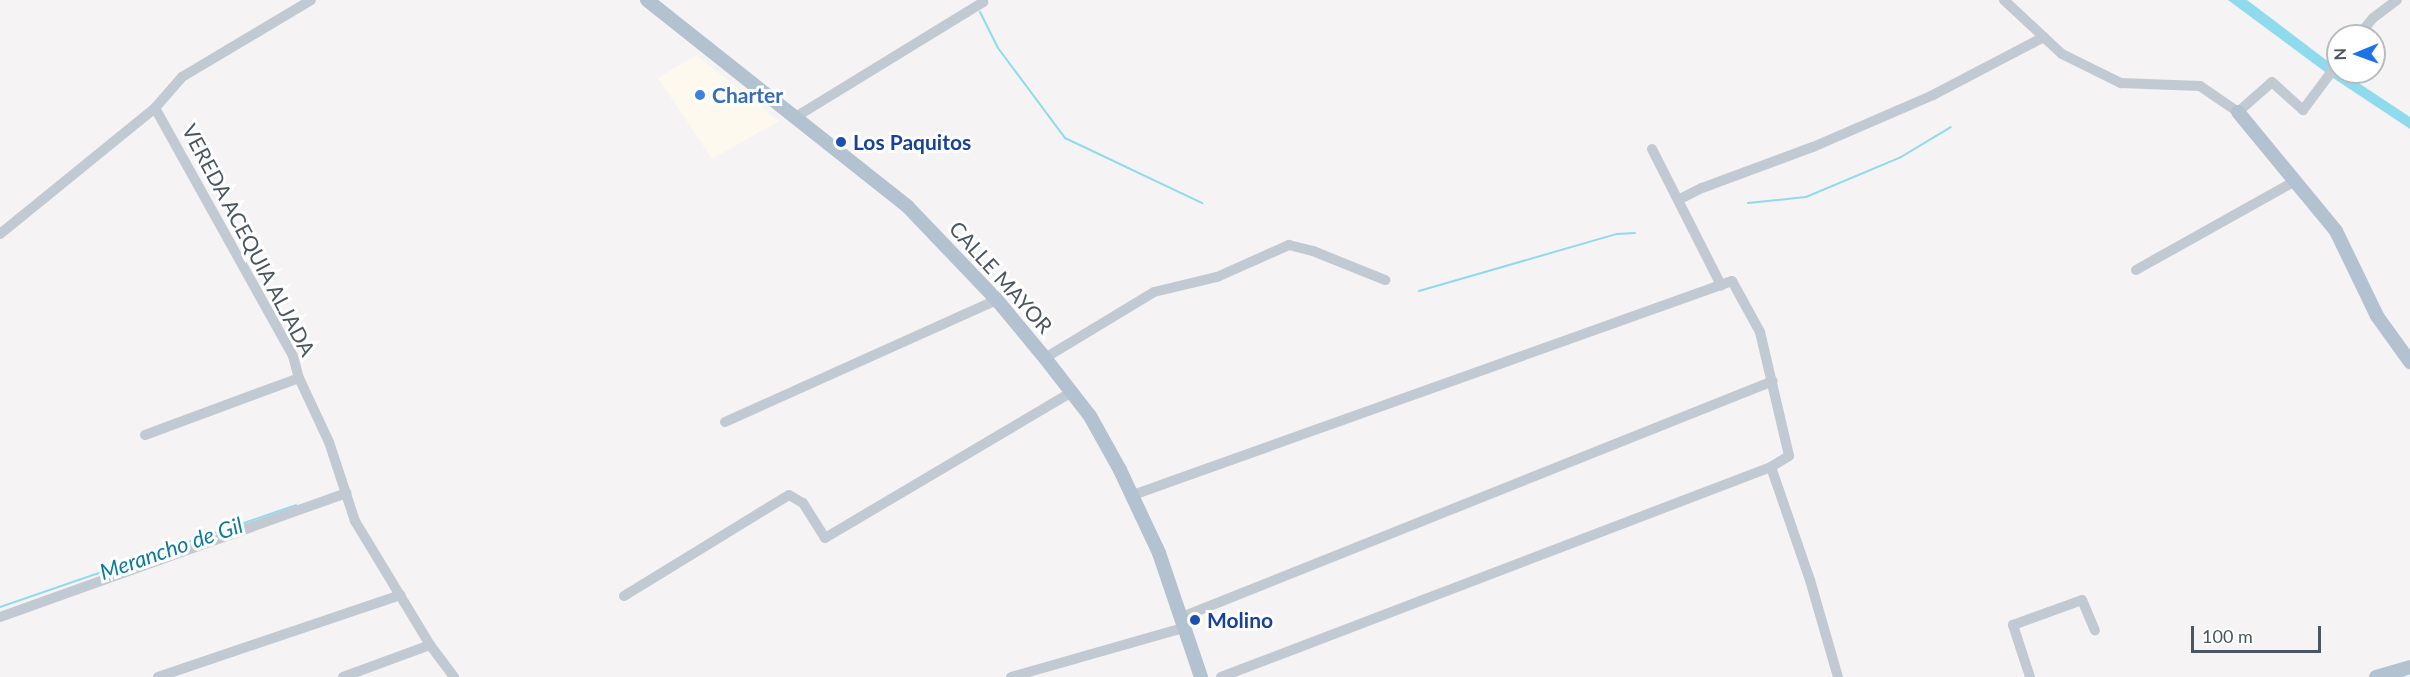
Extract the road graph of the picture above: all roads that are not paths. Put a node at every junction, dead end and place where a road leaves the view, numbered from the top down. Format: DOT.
graph roads {
  1 [pos="311,0"];
  2 [pos="646,0"];
  3 [pos="982,0"];
  4 [pos="2004,0"];
  5 [pos="2397,0"];
  6 [pos="2368,24"];
  7 [pos="2043,37"];
  8 [pos="2326,79"];
  9 [pos="155,108"];
  10 [pos="2238,112"];
  11 [pos="794,118"];
  12 [pos="1652,149"];
  13 [pos="2295,181"];
  14 [pos="1678,200"];
  15 [pos="0,234"];
  16 [pos="2136,270"];
  17 [pos="1385,280"];
  18 [pos="1721,285"];
  19 [pos="997,300"];
  20 [pos="1045,358"];
  21 [pos="2410,362"];
  22 [pos="299,378"];
  23 [pos="1773,381"];
  24 [pos="1072,392"];
  25 [pos="725,423"];
  26 [pos="145,435"];
  27 [pos="1771,466"];
  28 [pos="346,493"];
  29 [pos="1133,495"];
  30 [pos="400,595"];
  31 [pos="624,596"];
  32 [pos="0,617"];
  33 [pos="1184,622"];
  34 [pos="2095,630"];
  35 [pos="430,645"];
  36 [pos="2410,667"];
  37 [pos="158,677"];
  38 [pos="343,677"];
  39 [pos="454,677"];
  40 [pos="1011,677"];
  41 [pos="1201,677"];
  42 [pos="1221,677"];
  43 [pos="1838,677"];
  44 [pos="2030,677"];
  45 [pos="2376,677"];
  1 -- 9 [label="street"];
  2 -- 11 [label="main road, CALLE MAYOR"];
  3 -- 11 [label="street"];
  4 -- 7 [label="street"];
  5 -- 6 [label="street"];
  7 -- 10 [label="street"];
  7 -- 14 [label="street"];
  8 -- 10 [label="street"];
  9 -- 15 [label="street"];
  9 -- 22 [label="street, VEREDA ACEQUIA ALJADA"];
  10 -- 13 [label="main road"];
  11 -- 19 [label="main road, CALLE MAYOR"];
  12 -- 14 [label="street"];
  13 -- 16 [label="street"];
  13 -- 21 [label="main road"];
  14 -- 18 [label="street"];
  17 -- 20 [label="street"];
  18 -- 23 [label="street"];
  18 -- 29 [label="street"];
  19 -- 20 [label="main road, CALLE MAYOR"];
  19 -- 25 [label="street"];
  20 -- 24 [label="main road, CALLE MAYOR"];
  22 -- 26 [label="street"];
  22 -- 28 [label="street, VEREDA ACEQUIA ALJADA"];
  23 -- 27 [label="street"];
  23 -- 33 [label="street"];
  24 -- 29 [label="main road, CALLE MAYOR"];
  24 -- 31 [label="street"];
  27 -- 42 [label="street"];
  27 -- 43 [label="street"];
  28 -- 30 [label="street, VEREDA ACEQUIA ALJADA"];
  28 -- 32 [label="street"];
  29 -- 33 [label="main road, CALLE MAYOR"];
  30 -- 35 [label="street, VEREDA ACEQUIA ALJADA"];
  30 -- 37 [label="street"];
  33 -- 40 [label="street"];
  33 -- 41 [label="main road, CALLE MAYOR"];
  34 -- 44 [label="street"];
  35 -- 38 [label="street"];
  35 -- 39 [label="street, VEREDA ACEQUIA ALJADA"];
  36 -- 45 [label="main road"];
}
